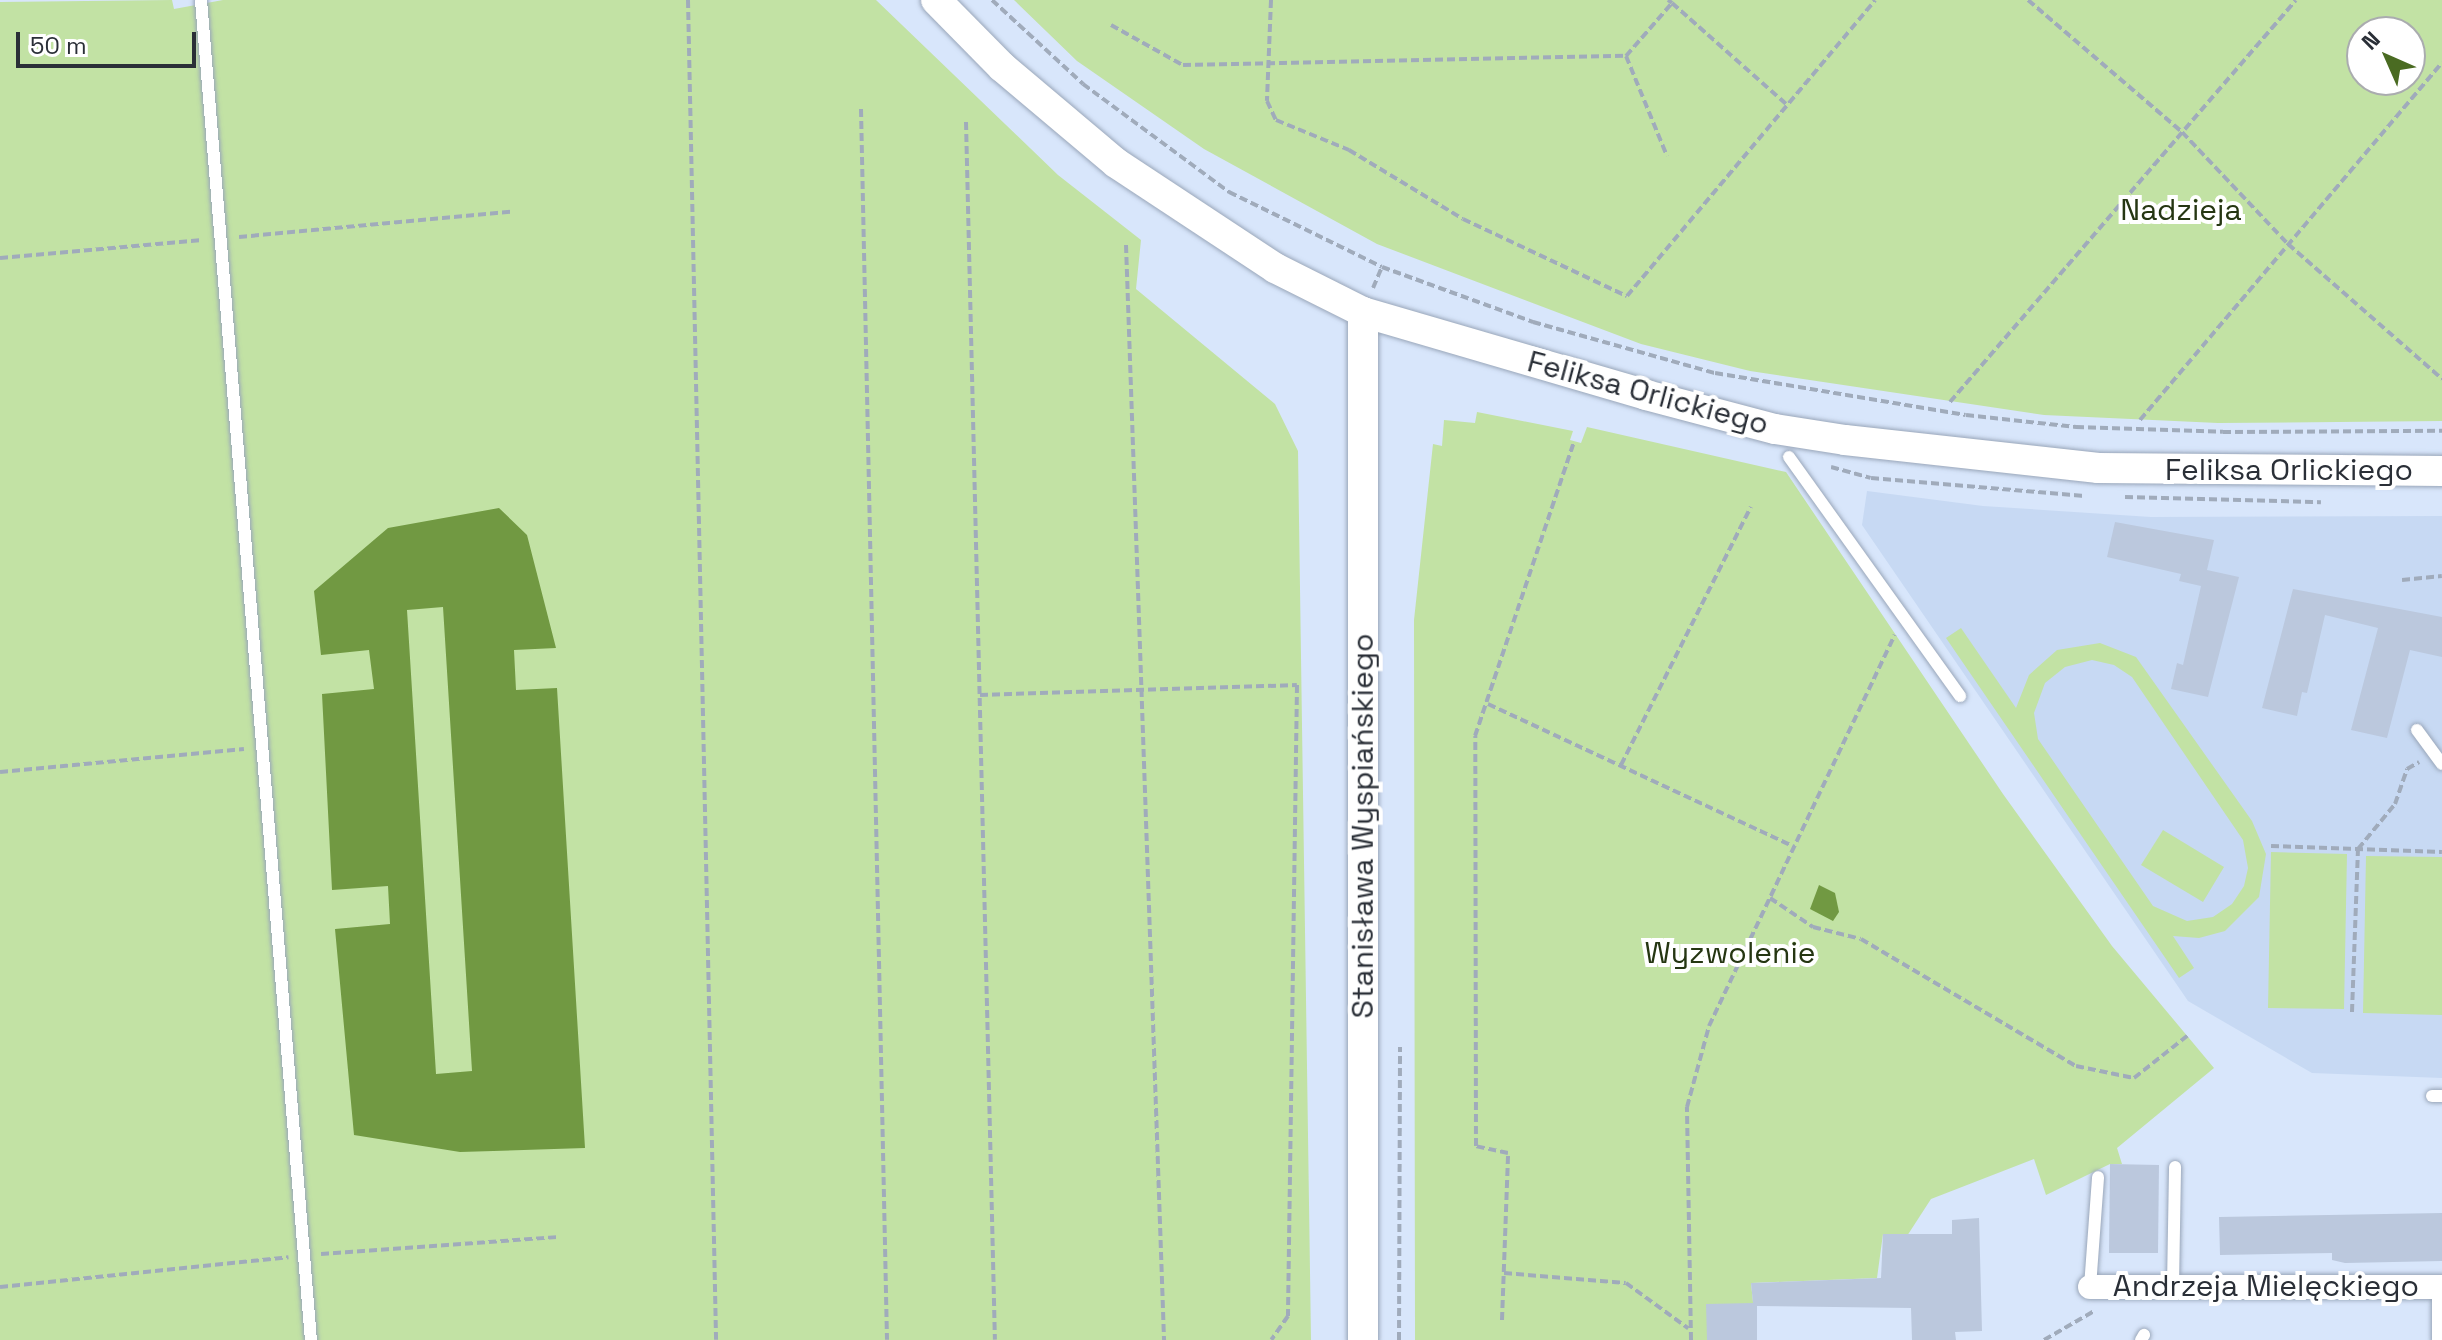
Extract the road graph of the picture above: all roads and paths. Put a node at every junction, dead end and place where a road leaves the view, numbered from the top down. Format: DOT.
graph roads {
  1 [pos="201,0"];
  2 [pos="688,0"];
  3 [pos="992,0"];
  4 [pos="1271,0"];
  5 [pos="1875,0"];
  6 [pos="2028,0"];
  7 [pos="2296,0"];
  8 [pos="1670,2"];
  9 [pos="947,6"];
  10 [pos="1111,25"];
  11 [pos="1626,56"];
  12 [pos="1269,62"];
  13 [pos="2442,63"];
  14 [pos="1786,104"];
  15 [pos="861,109"];
  16 [pos="966,122"];
  17 [pos="2182,132"];
  18 [pos="1667,156"];
  19 [pos="511,212"];
  20 [pos="219,238"];
  21 [pos="2288,244"];
  22 [pos="1126,245"];
  23 [pos="0,258"];
  24 [pos="1363,312"];
  25 [pos="2442,379"];
  26 [pos="1950,402"];
  27 [pos="2140,420"];
  28 [pos="2442,431"];
  29 [pos="1574,441"];
  30 [pos="1789,457"];
  31 [pos="2442,471"];
  32 [pos="2235,498"];
  33 [pos="2321,502"];
  34 [pos="1751,507"];
  35 [pos="2442,576"];
  36 [pos="2402,580"];
  37 [pos="1895,635"];
  38 [pos="1142,692"];
  39 [pos="980,695"];
  40 [pos="1960,696"];
  41 [pos="1488,703"];
  42 [pos="2417,730"];
  43 [pos="262,747"];
  44 [pos="2434,752"];
  45 [pos="2442,764"];
  46 [pos="1621,765"];
  47 [pos="0,772"];
  48 [pos="2271,846"];
  49 [pos="1794,847"];
  50 [pos="2358,849"];
  51 [pos="2442,852"];
  52 [pos="1770,898"];
  53 [pos="2352,1012"];
  54 [pos="2187,1036"];
  55 [pos="1400,1047"];
  56 [pos="2175,1167"];
  57 [pos="2098,1177"];
  58 [pos="556,1237"];
  59 [pos="304,1255"];
  60 [pos="1504,1273"];
  61 [pos="2173,1285"];
  62 [pos="2440,1286"];
  63 [pos="0,1287"];
  64 [pos="2090,1287"];
  65 [pos="1502,1320"];
  66 [pos="311,1340"];
  67 [pos="716,1340"];
  68 [pos="887,1340"];
  69 [pos="995,1340"];
  70 [pos="1164,1340"];
  71 [pos="1271,1340"];
  72 [pos="1363,1340"];
  73 [pos="1399,1340"];
  74 [pos="1690,1340"];
  75 [pos="2438,1340"];
  1 -- 20 [label="lane"];
  2 -- 67 [label="path"];
  3 -- 28 [label="path"];
  4 -- 12 [label="path"];
  5 -- 14 [label="path"];
  6 -- 17 [label="path"];
  7 -- 17 [label="path"];
  8 -- 11 [label="path"];
  8 -- 14 [label="path"];
  9 -- 24 [label="street, Feliksa Orlickiego"];
  10 -- 12 [label="path"];
  11 -- 12 [label="path"];
  11 -- 18 [label="path"];
  12 -- 14 [label="path"];
  13 -- 21 [label="path"];
  15 -- 68 [label="path"];
  16 -- 39 [label="path"];
  17 -- 21 [label="path"];
  17 -- 26 [label="path"];
  19 -- 20 [label="path"];
  20 -- 23 [label="path"];
  20 -- 43 [label="lane"];
  21 -- 25 [label="path"];
  21 -- 27 [label="path"];
  22 -- 38 [label="path"];
  24 -- 31 [label="street, Feliksa Orlickiego"];
  24 -- 72 [label="street, Stanisława Wyspiańskiego"];
  29 -- 41 [label="path"];
  30 -- 40 [label="lane"];
  32 -- 33 [label="path"];
  34 -- 46 [label="path"];
  35 -- 36 [label="path"];
  37 -- 49 [label="path"];
  38 -- 39 [label="path"];
  38 -- 70 [label="path"];
  38 -- 71 [label="path"];
  39 -- 69 [label="path"];
  41 -- 46 [label="path"];
  41 -- 60 [label="path"];
  42 -- 44 [label="lane"];
  43 -- 47 [label="path"];
  43 -- 59 [label="lane"];
  44 -- 45 [label="lane"];
  44 -- 50 [label="path"];
  46 -- 49 [label="path"];
  48 -- 50 [label="path"];
  49 -- 52 [label="path"];
  50 -- 51 [label="path"];
  50 -- 53 [label="path"];
  52 -- 54 [label="path"];
  52 -- 74 [label="path"];
  55 -- 73 [label="path"];
  56 -- 61 [label="lane"];
  57 -- 64 [label="lane"];
  58 -- 59 [label="path"];
  59 -- 63 [label="path"];
  59 -- 66 [label="lane"];
  60 -- 65 [label="path"];
  60 -- 74 [label="path"];
  61 -- 62 [label="street, Andrzeja Mielęckiego"];
  61 -- 64 [label="street, Andrzeja Mielęckiego"];
  62 -- 75 [label="lane"];
}
